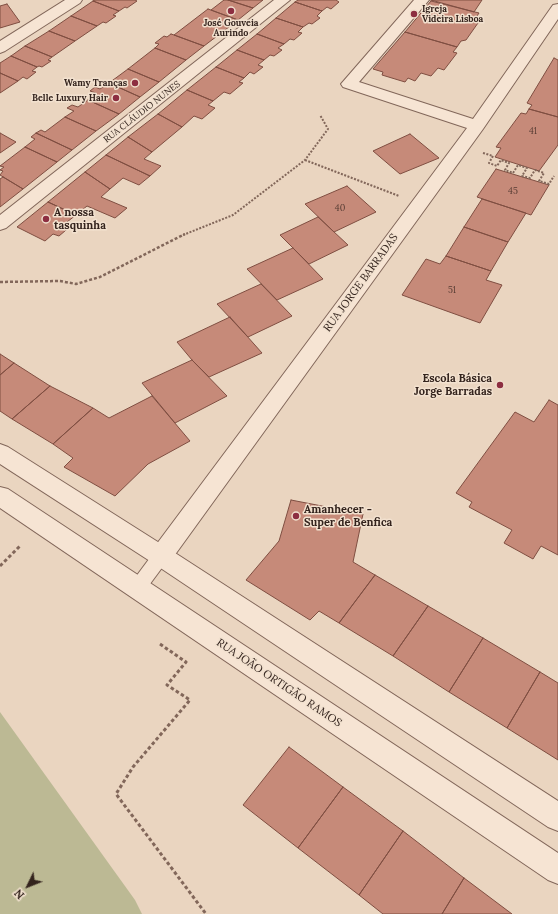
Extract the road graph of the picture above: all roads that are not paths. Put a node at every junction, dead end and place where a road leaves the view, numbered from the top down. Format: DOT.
graph roads {
  1 [pos="75,0"];
  2 [pos="283,0"];
  3 [pos="422,0"];
  4 [pos="558,8"];
  5 [pos="0,48"];
  6 [pos="477,126"];
  7 [pos="0,224"];
  8 [pos="0,453"];
  9 [pos="0,496"];
  10 [pos="161,556"];
  11 [pos="138,587"];
  12 [pos="558,817"];
  13 [pos="558,870"];
  1 -- 5 [label="street"];
  2 -- 7 [label="street, RUA CLÁUDIO NUNES"];
  3 -- 6 [label="street"];
  4 -- 6 [label="street, RUA JORGE BARRADAS"];
  6 -- 10 [label="street, RUA JORGE BARRADAS"];
  8 -- 10 [label="street"];
  9 -- 11 [label="street, RUA JOÃO ORTIGÃO RAMOS"];
  10 -- 11 [label="lane"];
  10 -- 12 [label="street"];
  11 -- 13 [label="street, RUA JOÃO ORTIGÃO RAMOS"];
}
